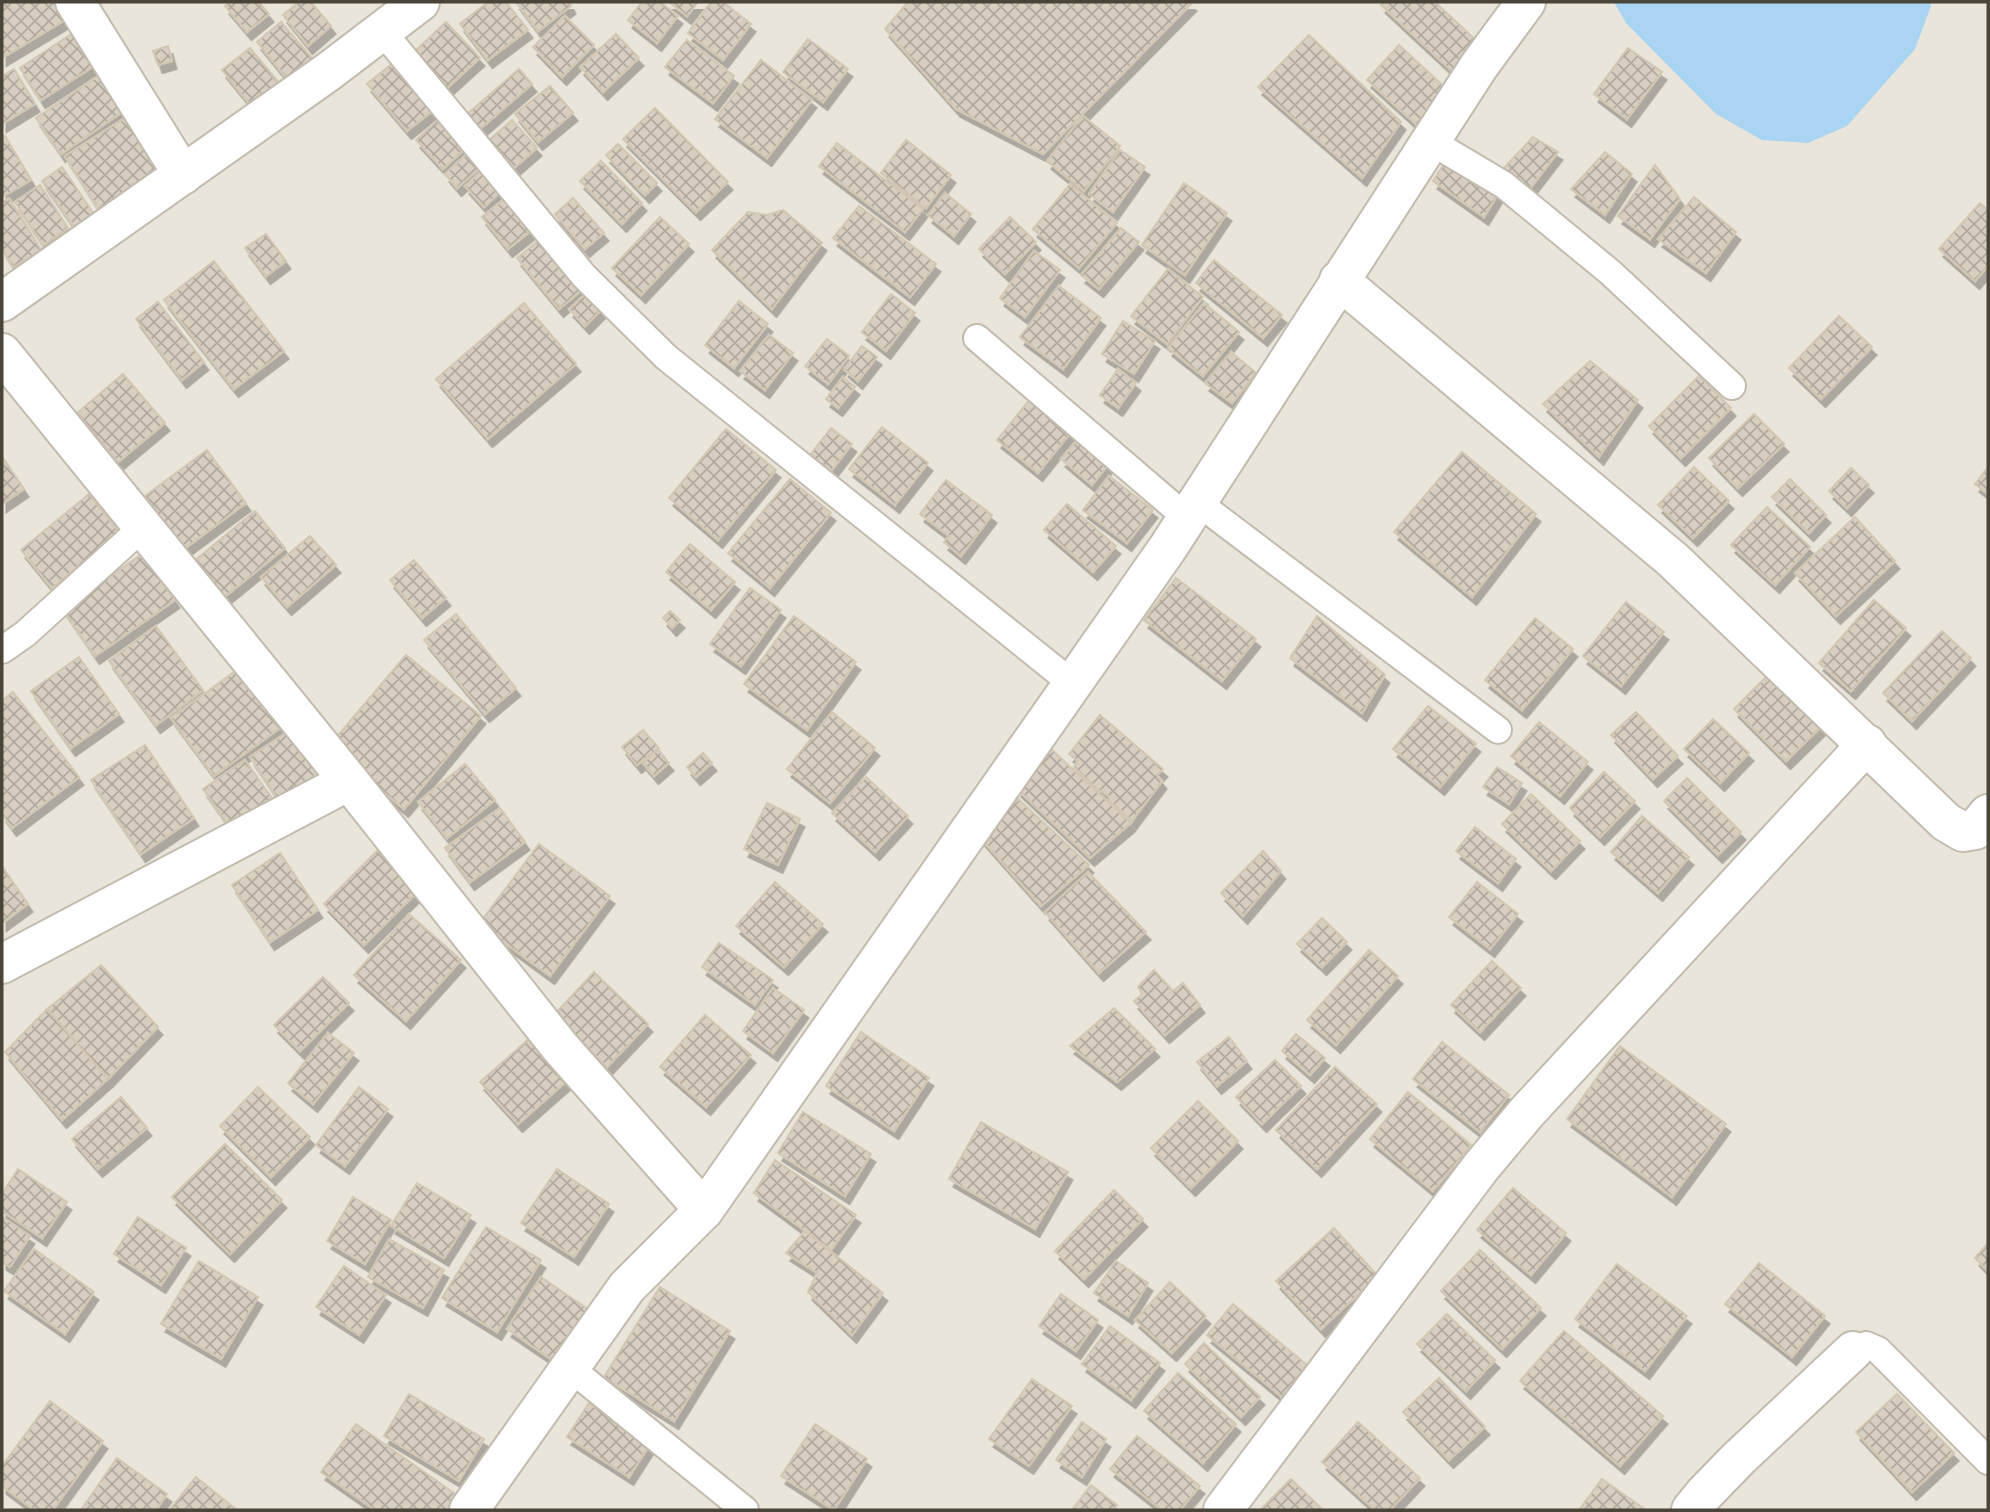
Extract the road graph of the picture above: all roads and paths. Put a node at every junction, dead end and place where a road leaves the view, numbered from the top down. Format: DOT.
graph roads {
  1 [pos="75,2"];
  2 [pos="421,2"];
  3 [pos="1526,2"];
  4 [pos="382,31"];
  5 [pos="1430,141"];
  6 [pos="183,175"];
  7 [pos="1339,280"];
  8 [pos="2,302"];
  9 [pos="977,338"];
  10 [pos="2,353"];
  11 [pos="1732,386"];
  12 [pos="1192,510"];
  13 [pos="143,527"];
  14 [pos="2,650"];
  15 [pos="1073,684"];
  16 [pos="1498,730"];
  17 [pos="1867,744"];
  18 [pos="349,781"];
  19 [pos="1988,814"];
  20 [pos="2,964"];
  21 [pos="704,1210"];
  22 [pos="1853,1351"];
  23 [pos="570,1368"];
  24 [pos="1988,1461"];
  25 [pos="469,1510"];
  26 [pos="745,1510"];
  27 [pos="1223,1510"];
  28 [pos="1691,1510"];
  1 -- 6 [label="street"];
  2 -- 4 [label="street"];
  3 -- 5 [label="street"];
  4 -- 6 [label="street"];
  4 -- 15 [label="lane"];
  5 -- 7 [label="street"];
  5 -- 11 [label="lane"];
  6 -- 8 [label="street"];
  7 -- 12 [label="street"];
  7 -- 17 [label="street"];
  9 -- 12 [label="lane"];
  10 -- 13 [label="street"];
  12 -- 15 [label="street"];
  12 -- 16 [label="lane"];
  13 -- 14 [label="lane"];
  13 -- 18 [label="street"];
  15 -- 21 [label="street"];
  17 -- 19 [label="street"];
  17 -- 27 [label="street"];
  18 -- 20 [label="street"];
  18 -- 21 [label="street"];
  21 -- 23 [label="street"];
  22 -- 24 [label="lane"];
  22 -- 28 [label="street"];
  23 -- 25 [label="street"];
  23 -- 26 [label="lane"];
}
